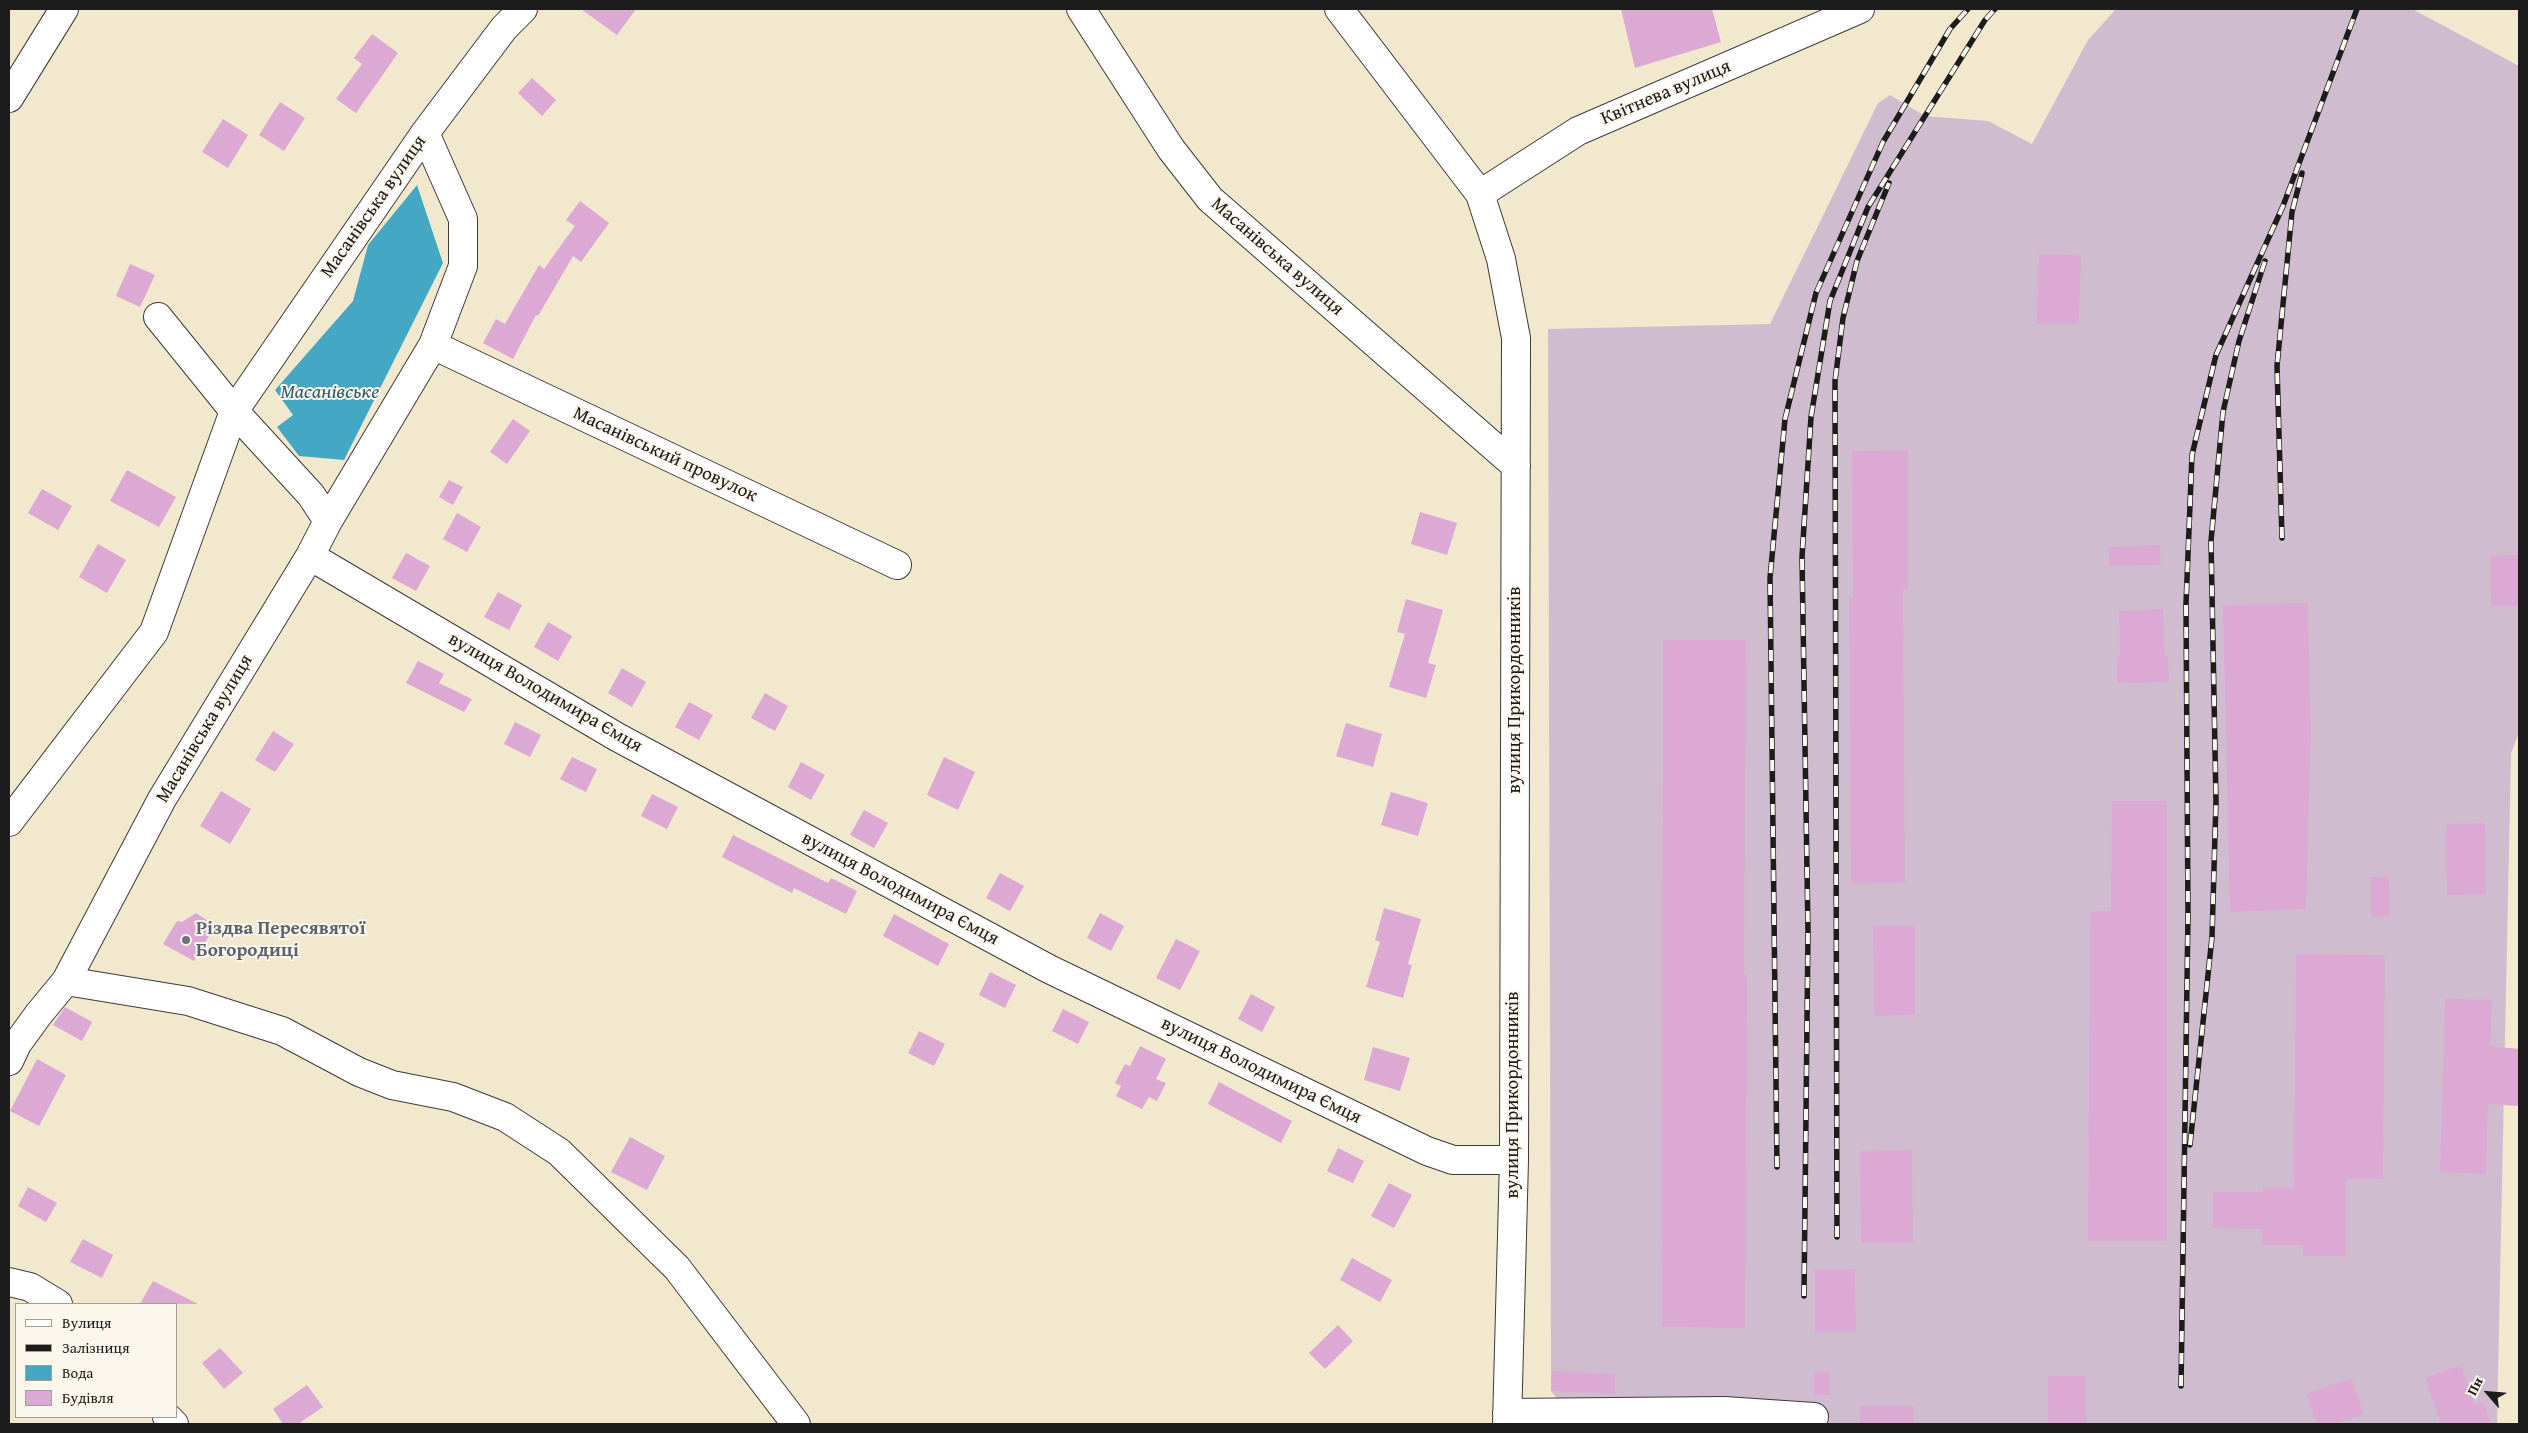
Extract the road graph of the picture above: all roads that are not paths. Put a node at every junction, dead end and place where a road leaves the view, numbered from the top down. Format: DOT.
graph roads {
  1 [pos="64,9"];
  2 [pos="523,9"];
  3 [pos="1081,9"];
  4 [pos="1338,9"];
  5 [pos="1843,12"];
  6 [pos="9,98"];
  7 [pos="425,133"];
  8 [pos="1480,194"];
  9 [pos="158,318"];
  10 [pos="433,345"];
  11 [pos="234,411"];
  12 [pos="1516,466"];
  13 [pos="328,521"];
  14 [pos="310,556"];
  15 [pos="897,565"];
  16 [pos="9,822"];
  17 [pos="66,981"];
  18 [pos="9,1061"];
  19 [pos="1514,1160"];
  20 [pos="9,1282"];
  21 [pos="56,1303"];
  22 [pos="1814,1418"];
  23 [pos="1507,1419"];
  24 [pos="796,1424"];
  1 -- 6 [label="street"];
  2 -- 7 [label="street, Масанівська вулиця"];
  3 -- 12 [label="street, Масанівська вулиця"];
  4 -- 8 [label="street, вулиця Прикордонників"];
  5 -- 8 [label="street, Квітнева вулиця"];
  7 -- 10 [label="street, Масанівська вулиця"];
  7 -- 11 [label="street, Масанівська вулиця"];
  8 -- 12 [label="street, вулиця Прикордонників"];
  9 -- 11 [label="street"];
  10 -- 13 [label="street, Масанівська вулиця"];
  10 -- 15 [label="street, Масанівський провулок"];
  11 -- 13 [label="street"];
  11 -- 16 [label="street, Масанівська вулиця"];
  12 -- 19 [label="street, вулиця Прикордонників"];
  13 -- 14 [label="street, Масанівська вулиця"];
  14 -- 17 [label="street, Масанівська вулиця"];
  14 -- 19 [label="street, вулиця Володимира Ємця"];
  17 -- 18 [label="street, Масанівська вулиця"];
  17 -- 24 [label="street"];
  19 -- 23 [label="street, вулиця Прикордонників"];
  20 -- 21 [label="street"];
  22 -- 23 [label="street"];
}
